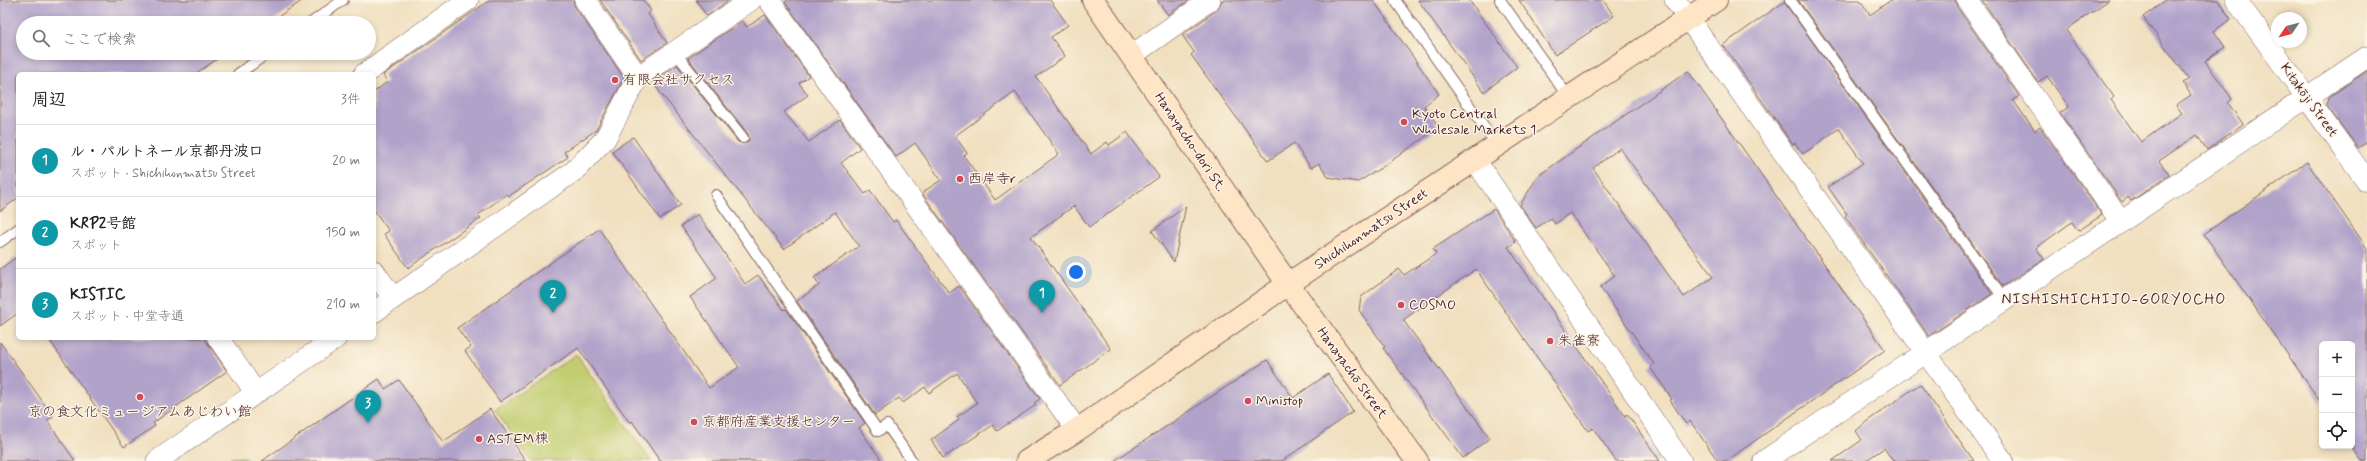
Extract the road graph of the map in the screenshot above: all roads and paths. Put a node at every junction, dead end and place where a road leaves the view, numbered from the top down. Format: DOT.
graph roads {
  1 [pos="343,0"];
  2 [pos="468,0"];
  3 [pos="585,0"];
  4 [pos="751,0"];
  5 [pos="769,0"];
  6 [pos="1093,0"];
  7 [pos="1210,0"];
  8 [pos="1395,0"];
  9 [pos="1500,0"];
  10 [pos="1675,0"];
  11 [pos="1716,0"];
  12 [pos="1790,0"];
  13 [pos="1966,0"];
  14 [pos="2236,0"];
  15 [pos="321,16"];
  16 [pos="1688,19"];
  17 [pos="675,52"];
  18 [pos="1131,56"];
  19 [pos="2367,57"];
  20 [pos="258,60"];
  21 [pos="241,72"];
  22 [pos="367,72"];
  23 [pos="638,77"];
  24 [pos="1569,98"];
  25 [pos="2307,98"];
  26 [pos="742,138"];
  27 [pos="1497,145"];
  28 [pos="1475,160"];
  29 [pos="2367,181"];
  30 [pos="716,195"];
  31 [pos="2120,222"];
  32 [pos="16,231"];
  33 [pos="0,242"];
  34 [pos="376,274"];
  35 [pos="1288,284"];
  36 [pos="393,298"];
  37 [pos="2005,300"];
  38 [pos="376,311"];
  39 [pos="219,340"];
  40 [pos="333,340"];
  41 [pos="1927,353"];
  42 [pos="256,392"];
  43 [pos="1077,430"];
  44 [pos="170,457"];
  45 [pos="912,461"];
  46 [pos="1027,461"];
  47 [pos="1417,461"];
  48 [pos="1680,461"];
  49 [pos="1764,461"];
  50 [pos="2003,461"];
  1 -- 15 [label="lane"];
  2 -- 22 [label="street"];
  3 -- 23 [label="street"];
  4 -- 17 [label="street"];
  5 -- 43 [label="street"];
  6 -- 18 [label="street, Hanayacho-dori St."];
  7 -- 18 [label="street"];
  8 -- 27 [label="lane"];
  9 -- 24 [label="lane"];
  10 -- 16 [label="street"];
  11 -- 16 [label="street, Shichihonmatsu Street"];
  12 -- 37 [label="lane"];
  13 -- 31 [label="street"];
  14 -- 25 [label="street, Kitakōji Street"];
  16 -- 24 [label="street, Shichihonmatsu Street"];
  16 -- 41 [label="street"];
  17 -- 23 [label="street"];
  17 -- 26 [label="lane"];
  18 -- 35 [label="street, Hanayacho-dori St."];
  19 -- 25 [label="street"];
  20 -- 21 [label="lane"];
  23 -- 36 [label="street"];
  24 -- 27 [label="street, Shichihonmatsu Street"];
  25 -- 29 [label="street, Kitakōji Street"];
  25 -- 31 [label="street"];
  27 -- 28 [label="street, Shichihonmatsu Street"];
  28 -- 35 [label="street, Shichihonmatsu Street"];
  28 -- 48 [label="street"];
  30 -- 45 [label="lane"];
  31 -- 37 [label="street"];
  32 -- 33 [label="lane"];
  34 -- 36 [label="street"];
  35 -- 43 [label="street, Shichihonmatsu Street"];
  35 -- 47 [label="street, Hanayachō Street"];
  36 -- 38 [label="street"];
  37 -- 41 [label="street"];
  39 -- 42 [label="street"];
  40 -- 42 [label="street"];
  41 -- 49 [label="street"];
  41 -- 50 [label="street"];
  42 -- 44 [label="street"];
  43 -- 46 [label="street, Shichihonmatsu Street"];
}
